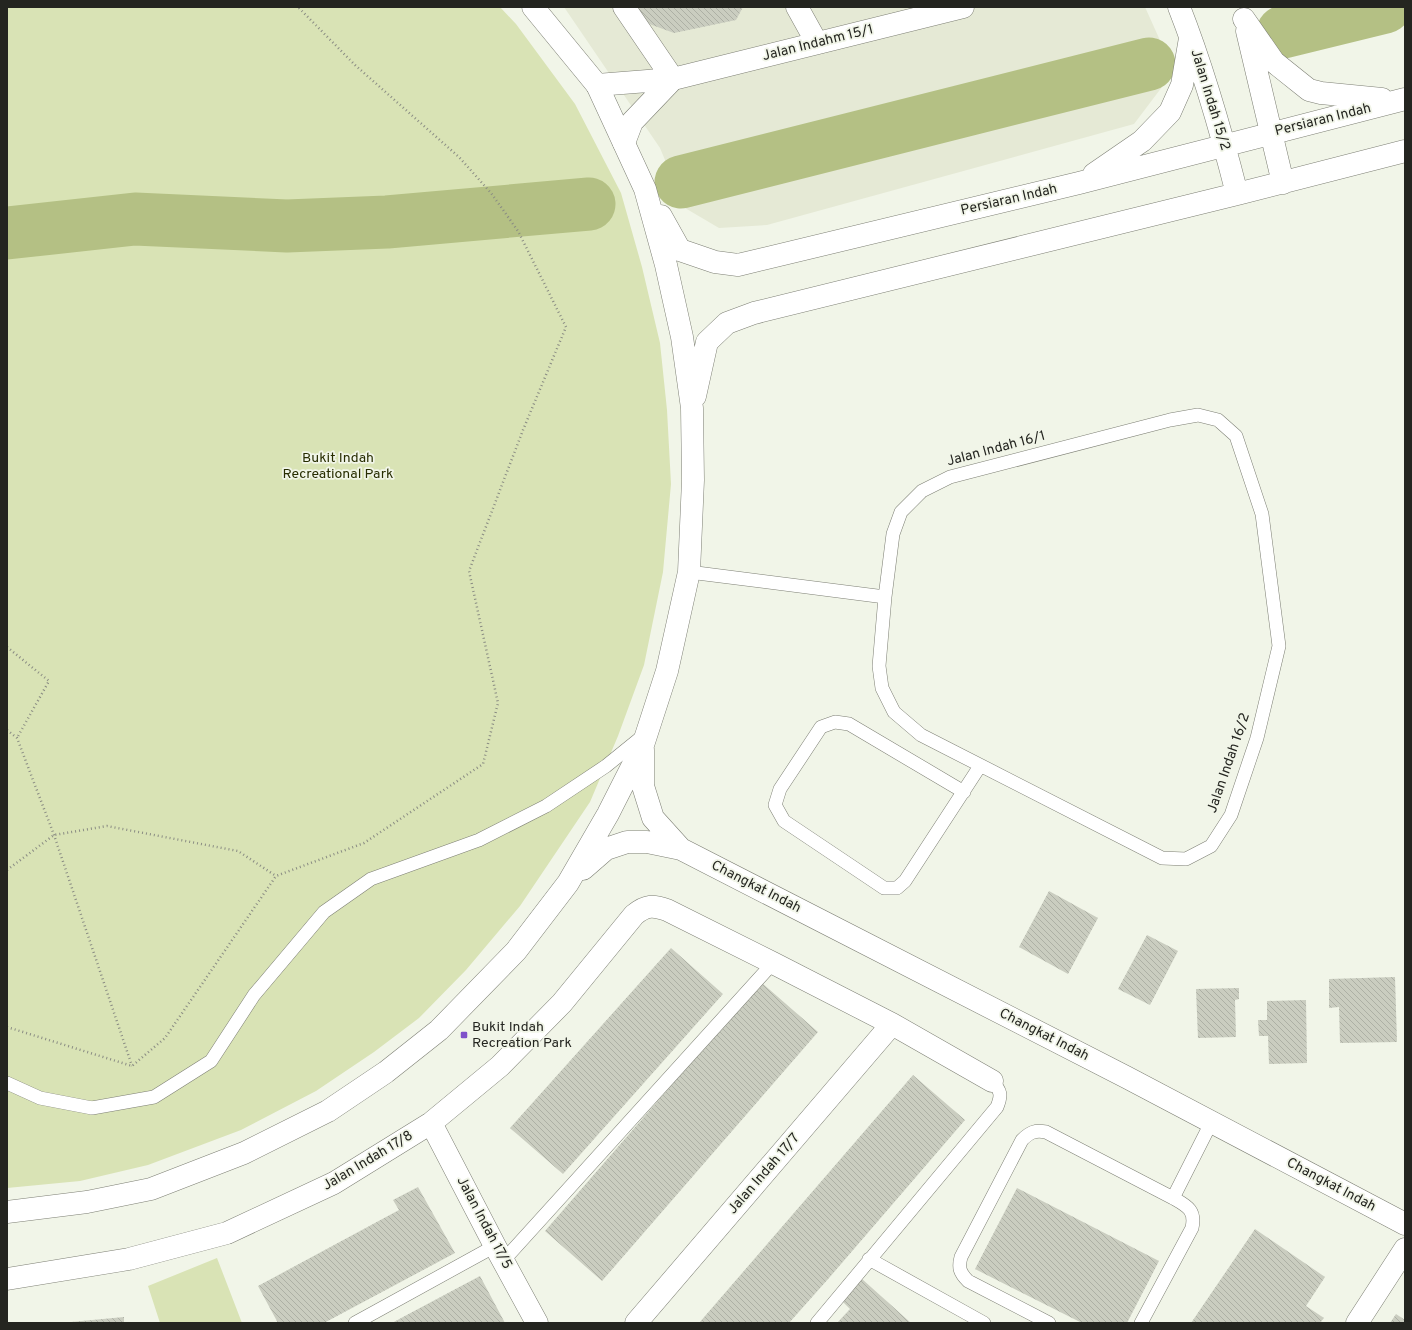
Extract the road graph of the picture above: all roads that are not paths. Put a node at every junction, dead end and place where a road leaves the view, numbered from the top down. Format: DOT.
graph roads {
  1 [pos="533,7"];
  2 [pos="624,7"];
  3 [pos="797,7"];
  4 [pos="963,7"];
  5 [pos="1180,7"];
  6 [pos="1242,13"];
  7 [pos="1191,36"];
  8 [pos="817,43"];
  9 [pos="673,79"];
  10 [pos="597,85"];
  11 [pos="1401,100"];
  12 [pos="1271,133"];
  13 [pos="624,144"];
  14 [pos="1225,145"];
  15 [pos="1405,151"];
  16 [pos="1283,182"];
  17 [pos="1079,183"];
  18 [pos="645,189"];
  19 [pos="1237,194"];
  20 [pos="692,408"];
  21 [pos="1170,420"];
  22 [pos="689,572"];
  23 [pos="884,597"];
  24 [pos="645,739"];
  25 [pos="980,766"];
  26 [pos="964,792"];
  27 [pos="681,849"];
  28 [pos="568,883"];
  29 [pos="773,962"];
  30 [pos="892,1024"];
  31 [pos="992,1081"];
  32 [pos="7,1083"];
  33 [pos="1212,1121"];
  34 [pos="432,1123"];
  35 [pos="1172,1198"];
  36 [pos="7,1212"];
  37 [pos="1405,1224"];
  38 [pos="1405,1249"];
  39 [pos="499,1254"];
  40 [pos="870,1259"];
  41 [pos="7,1279"];
  42 [pos="355,1323"];
  43 [pos="538,1323"];
  44 [pos="636,1323"];
  45 [pos="817,1323"];
  46 [pos="984,1323"];
  47 [pos="1049,1323"];
  48 [pos="1141,1323"];
  49 [pos="1357,1323"];
  1 -- 10 [label="street"];
  2 -- 9 [label="street"];
  3 -- 8 [label="street"];
  4 -- 8 [label="street, Jalan Indahm 15/1"];
  5 -- 7 [label="street, Jalan Indah 15/2"];
  6 -- 11 [label="street"];
  6 -- 12 [label="street"];
  7 -- 14 [label="street, Jalan Indah 15/2"];
  7 -- 17 [label="street"];
  8 -- 9 [label="street, Jalan Indahm 15/1"];
  9 -- 10 [label="street, Jalan Indahm 15/1"];
  9 -- 13 [label="street"];
  10 -- 13 [label="street"];
  11 -- 12 [label="street, Persiaran Indah"];
  12 -- 14 [label="street, Persiaran Indah"];
  12 -- 16 [label="street"];
  13 -- 18 [label="street"];
  14 -- 17 [label="street, Persiaran Indah"];
  14 -- 19 [label="street, Jalan Indah 15/2"];
  15 -- 16 [label="street"];
  16 -- 19 [label="street"];
  17 -- 18 [label="street, Persiaran Indah"];
  18 -- 20 [label="street"];
  19 -- 20 [label="street"];
  20 -- 22 [label="street"];
  21 -- 23 [label="lane, Jalan Indah 16/1"];
  21 -- 25 [label="lane, Jalan Indah 16/2"];
  22 -- 23 [label="lane"];
  22 -- 24 [label="street"];
  23 -- 25 [label="lane, Jalan Indah 16/2"];
  24 -- 27 [label="street, Changkat Indah"];
  24 -- 28 [label="street"];
  24 -- 32 [label="lane"];
  25 -- 26 [label="lane"];
  26 -- 26 [label="lane"];
  27 -- 28 [label="street, Changkat Indah"];
  27 -- 33 [label="street, Changkat Indah"];
  28 -- 36 [label="street"];
  29 -- 30 [label="street"];
  29 -- 34 [label="street, Jalan Indah 17/8"];
  29 -- 39 [label="lane"];
  30 -- 31 [label="street"];
  30 -- 44 [label="street, Jalan Indah 17/7"];
  31 -- 40 [label="lane"];
  33 -- 35 [label="lane"];
  33 -- 37 [label="street, Changkat Indah"];
  34 -- 39 [label="street, Jalan Indah 17/5"];
  34 -- 41 [label="street, Jalan Indah 17/8"];
  35 -- 47 [label="lane"];
  35 -- 48 [label="lane"];
  38 -- 49 [label="street"];
  39 -- 42 [label="lane"];
  39 -- 43 [label="street, Jalan Indah 17/5"];
  40 -- 45 [label="lane"];
  40 -- 46 [label="lane"];
}
